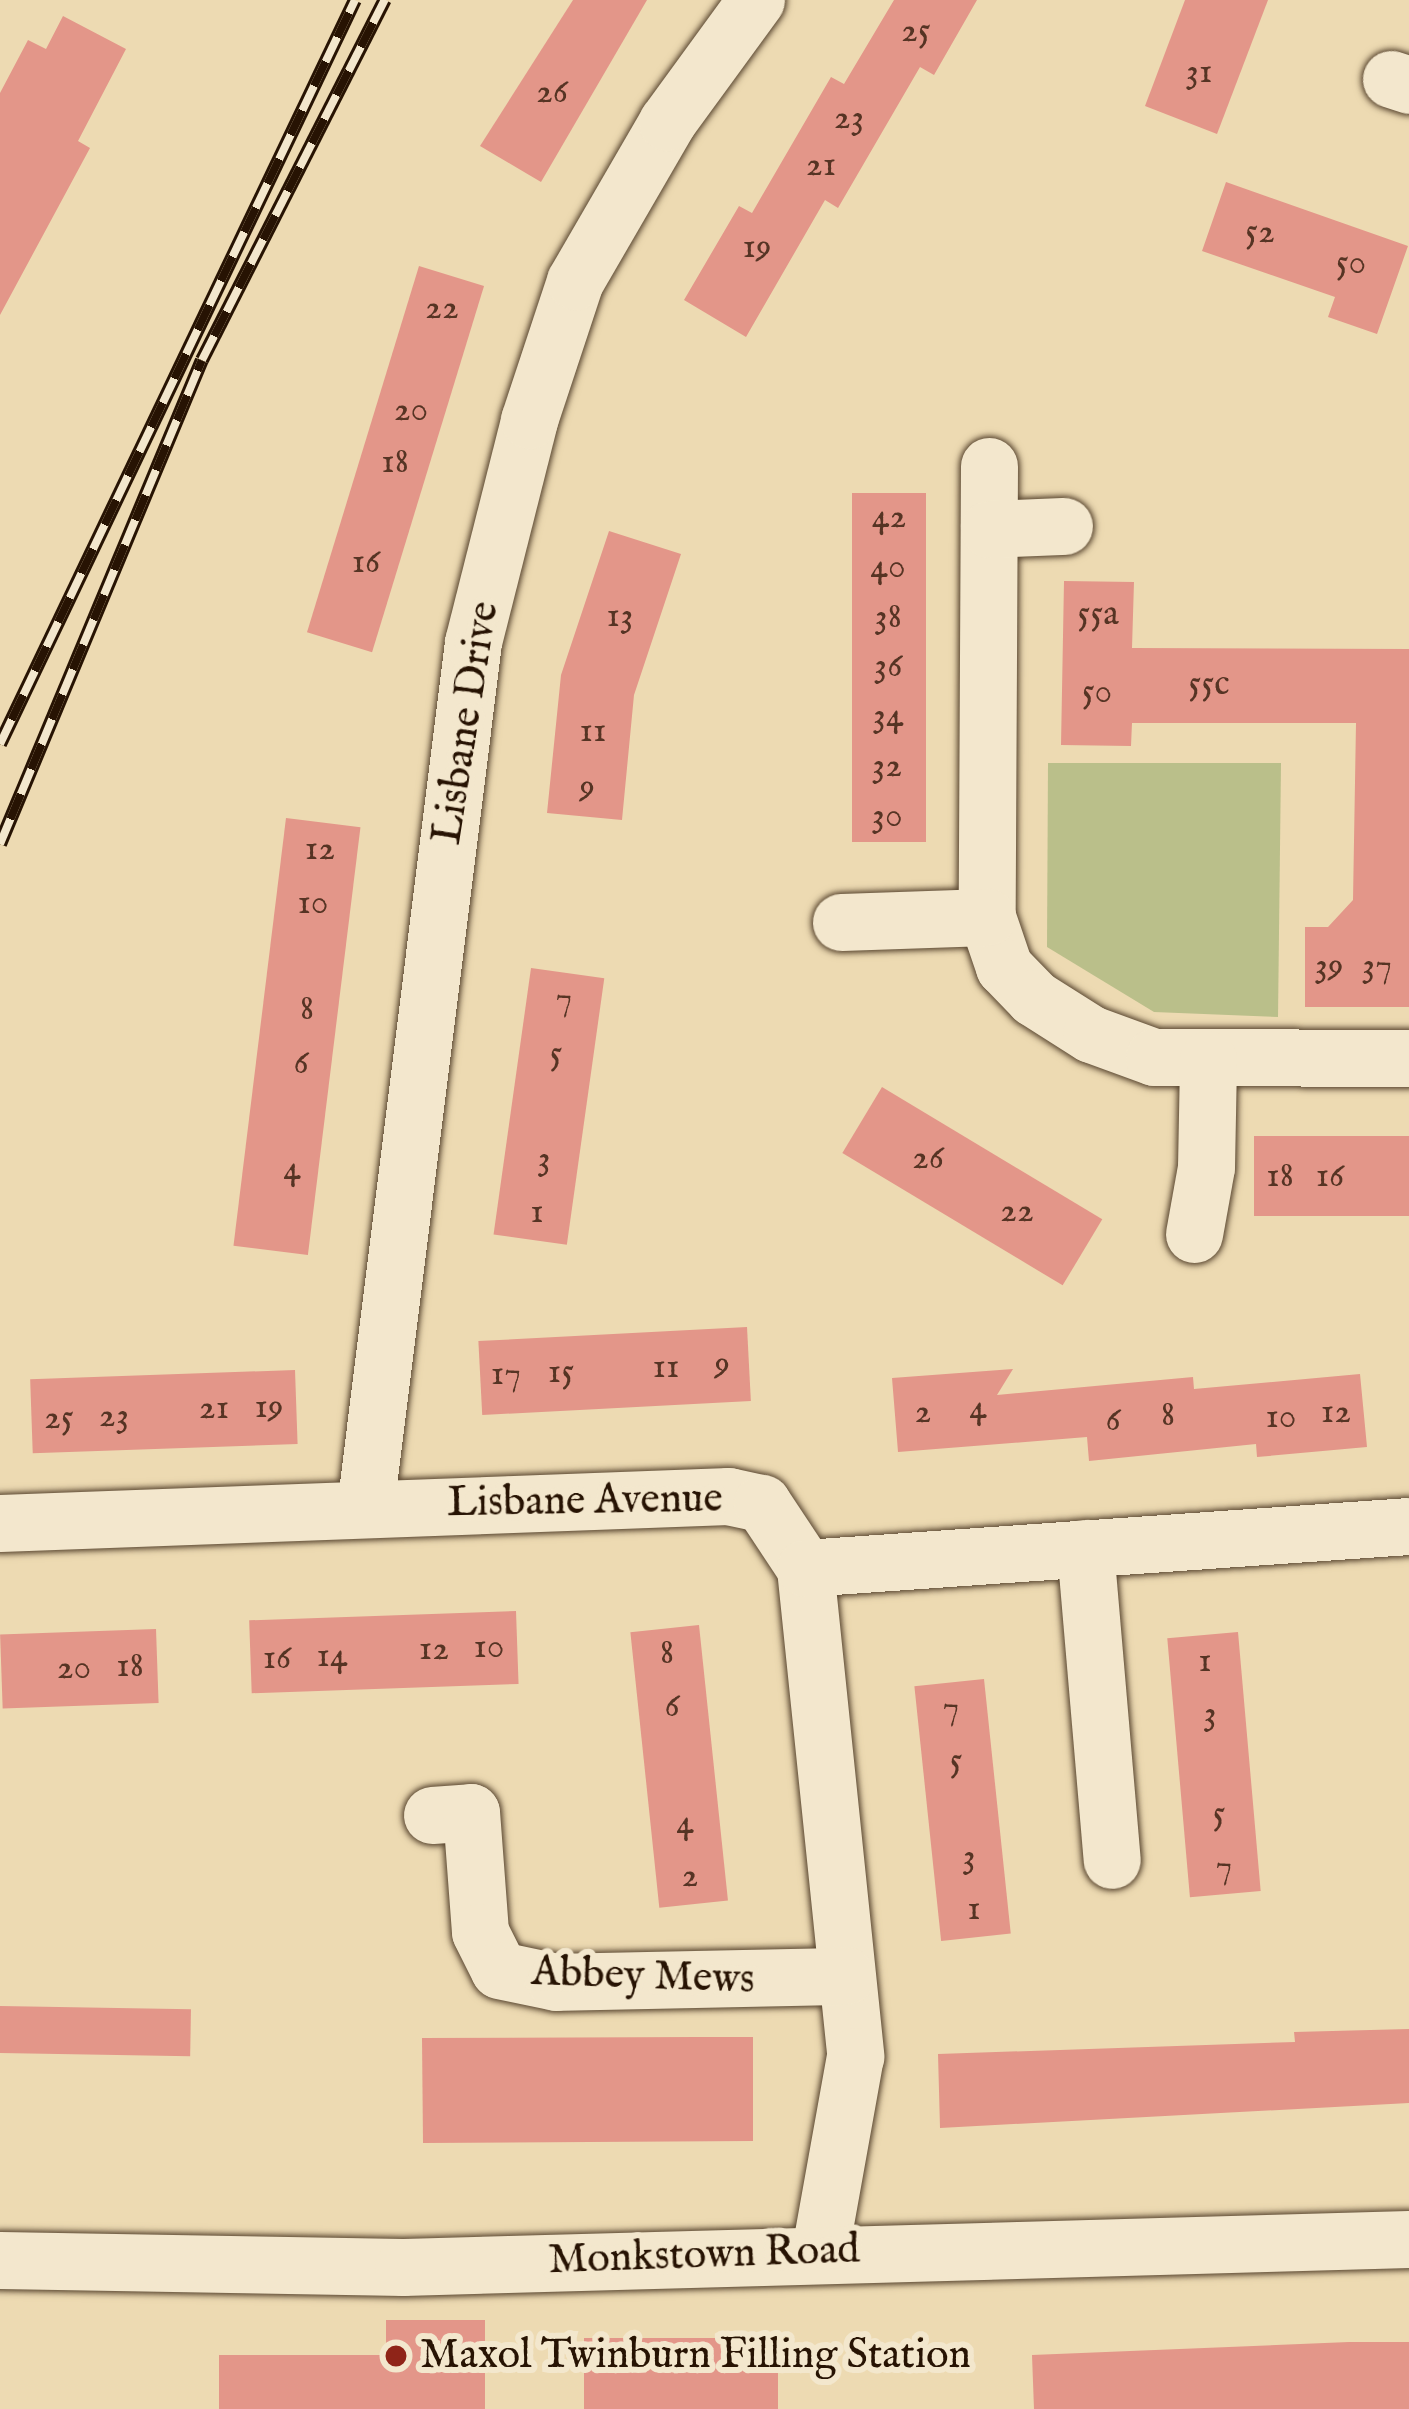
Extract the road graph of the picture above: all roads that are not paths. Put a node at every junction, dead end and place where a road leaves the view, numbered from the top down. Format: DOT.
graph roads {
  1 [pos="756,0"];
  2 [pos="988,466"];
  3 [pos="1064,526"];
  4 [pos="988,529"];
  5 [pos="987,917"];
  6 [pos="841,922"];
  7 [pos="1409,1058"];
  8 [pos="1208,1059"];
  9 [pos="1194,1234"];
  10 [pos="365,1508"];
  11 [pos="0,1522"];
  12 [pos="1409,1526"];
  13 [pos="1085,1548"];
  14 [pos="805,1568"];
  15 [pos="432,1815"];
  16 [pos="1112,1860"];
  17 [pos="846,1976"];
  18 [pos="1409,2239"];
  19 [pos="820,2251"];
  20 [pos="0,2260"];
  1 -- 10 [label="street, Lisbane Drive"];
  2 -- 4 [label="street"];
  3 -- 4 [label="street"];
  4 -- 5 [label="street"];
  5 -- 6 [label="street"];
  5 -- 8 [label="street"];
  7 -- 8 [label="street"];
  8 -- 9 [label="street"];
  10 -- 11 [label="street, Lisbane Avenue"];
  10 -- 14 [label="street, Lisbane Avenue"];
  12 -- 13 [label="street"];
  13 -- 14 [label="street"];
  13 -- 16 [label="street"];
  14 -- 17 [label="street, Lisbane Avenue"];
  15 -- 17 [label="street, Abbey Mews"];
  17 -- 19 [label="street, Lisbane Avenue"];
  18 -- 19 [label="street, Monkstown Road"];
  19 -- 20 [label="street, Monkstown Road"];
}
